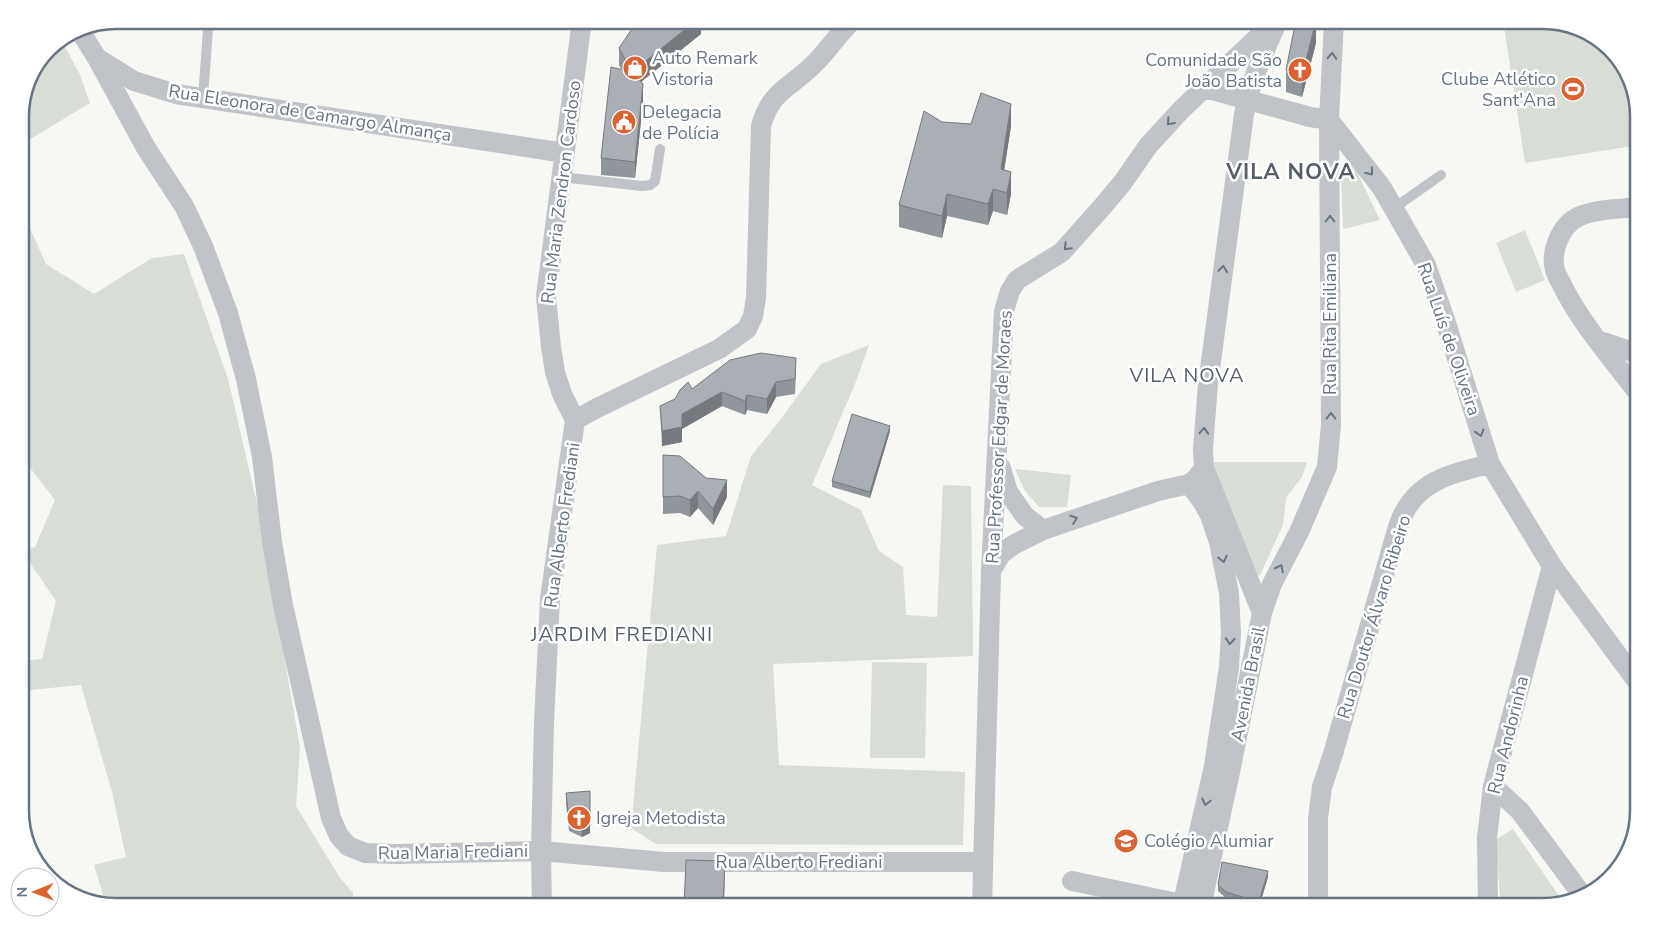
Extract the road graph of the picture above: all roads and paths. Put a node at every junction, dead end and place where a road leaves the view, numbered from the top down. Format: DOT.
graph roads {
  1 [pos="208,29"];
  2 [pos="581,29"];
  3 [pos="843,29"];
  4 [pos="1267,29"];
  5 [pos="1273,29"];
  6 [pos="1334,29"];
  7 [pos="82,35"];
  8 [pos="96,58"];
  9 [pos="1205,88"];
  10 [pos="202,98"];
  11 [pos="1247,99"];
  12 [pos="1329,120"];
  13 [pos="660,149"];
  14 [pos="565,153"];
  15 [pos="1441,175"];
  16 [pos="561,177"];
  17 [pos="1394,208"];
  18 [pos="1630,208"];
  19 [pos="1597,340"];
  20 [pos="1630,351"];
  21 [pos="1630,382"];
  22 [pos="575,420"];
  23 [pos="998,454"];
  24 [pos="1490,464"];
  25 [pos="1204,468"];
  26 [pos="1189,484"];
  27 [pos="1043,530"];
  28 [pos="1552,566"];
  29 [pos="991,571"];
  30 [pos="1262,613"];
  31 [pos="1630,672"];
  32 [pos="1222,769"];
  33 [pos="1493,786"];
  34 [pos="541,851"];
  35 [pos="982,862"];
  36 [pos="1072,882"];
  37 [pos="1579,891"];
  38 [pos="542,898"];
  39 [pos="982,898"];
  40 [pos="1151,898"];
  41 [pos="1193,898"];
  42 [pos="1318,898"];
  43 [pos="1488,898"];
  1 -- 10 [label="lane"];
  2 -- 14 [label="street, Rua Maria Zendron Cardoso"];
  3 -- 22 [label="street, Rua Alberto Frediani"];
  4 -- 9 [label="street, Rua Professor Edgar de Moraes"];
  5 -- 11 [label="street"];
  12 -- 6 [label="street, Rua Rita Emiliana, one-way"];
  7 -- 8 [label="street, Rua Eleonora de Camargo Almança"];
  8 -- 10 [label="street, Rua Eleonora de Camargo Almança"];
  8 -- 34 [label="street, Rua Maria Frediani"];
  9 -- 11 [label="street"];
  9 -- 23 [label="street, Rua Professor Edgar de Moraes, one-way"];
  10 -- 14 [label="street, Rua Eleonora de Camargo Almança"];
  11 -- 12 [label="street"];
  25 -- 11 [label="street, one-way"];
  12 -- 17 [label="street, Rua Luís de Oliveira, one-way"];
  30 -- 12 [label="street, Rua Rita Emiliana, one-way"];
  13 -- 16 [label="lane"];
  14 -- 16 [label="street, Rua Maria Zendron Cardoso"];
  15 -- 17 [label="lane"];
  16 -- 22 [label="street, Rua Maria Zendron Cardoso"];
  17 -- 24 [label="street, Rua Luís de Oliveira, one-way"];
  18 -- 19 [label="street"];
  19 -- 20 [label="street"];
  19 -- 21 [label="street"];
  22 -- 34 [label="street, Rua Alberto Frediani"];
  23 -- 27 [label="street"];
  23 -- 29 [label="street, Rua Professor Edgar de Moraes"];
  24 -- 28 [label="street"];
  24 -- 42 [label="street, Rua Doutor Álvaro Ribeiro"];
  25 -- 26 [label="street"];
  25 -- 30 [label="street, Avenida Brasil"];
  27 -- 26 [label="street, one-way"];
  26 -- 32 [label="street, Avenida Brasil, one-way"];
  27 -- 29 [label="street"];
  28 -- 31 [label="street"];
  28 -- 33 [label="street, Rua Andorinha"];
  29 -- 35 [label="street, Rua Professor Edgar de Moraes"];
  30 -- 32 [label="street, Avenida Brasil"];
  32 -- 41 [label="street, Avenida Brasil"];
  33 -- 37 [label="street"];
  33 -- 43 [label="street, Rua Andorinha"];
  34 -- 35 [label="street, Rua Alberto Frediani"];
  34 -- 38 [label="street"];
  35 -- 39 [label="street, Rua Professor Edgar de Moraes"];
  36 -- 40 [label="street"];
}
